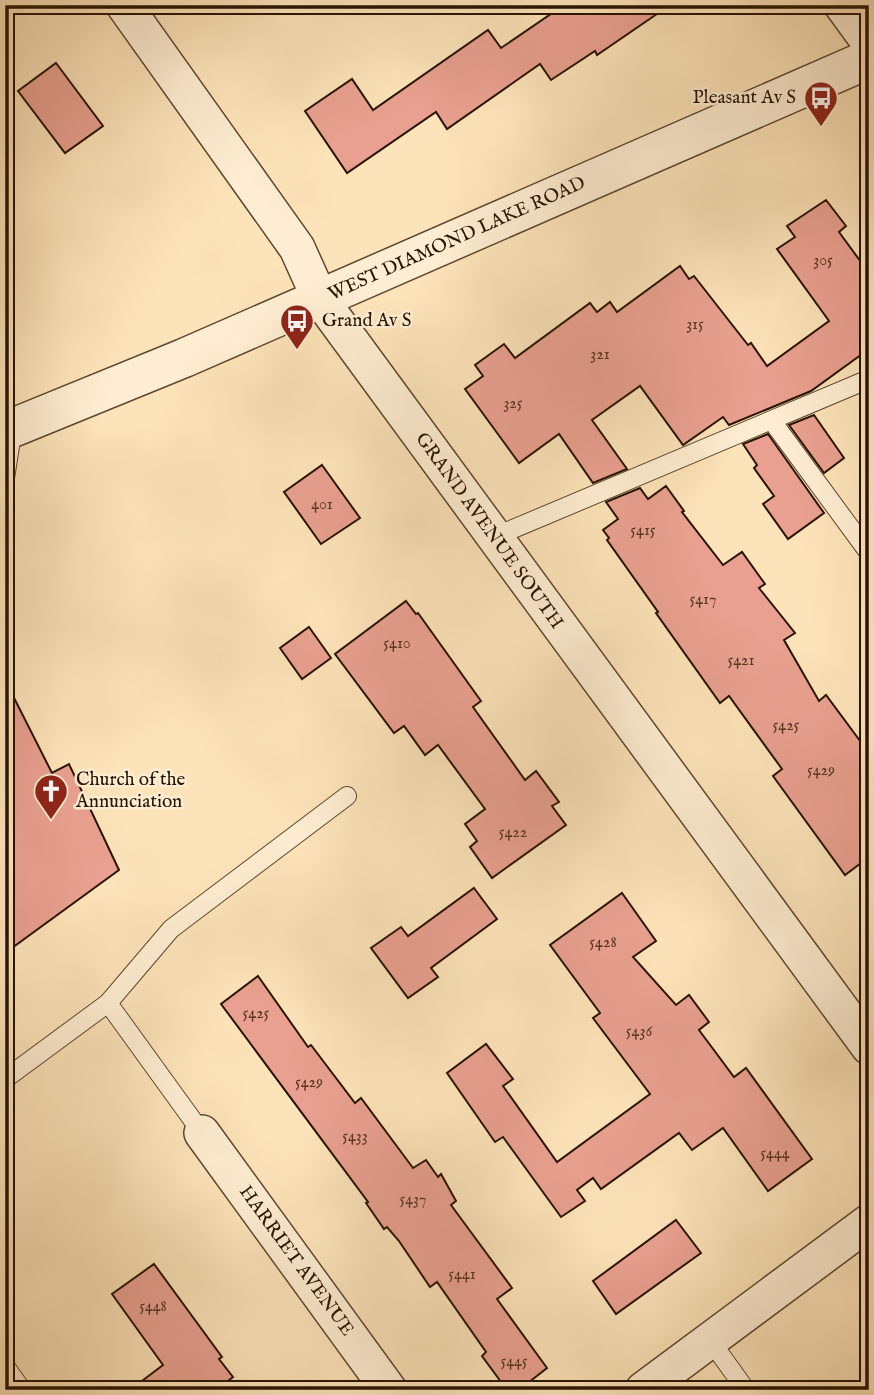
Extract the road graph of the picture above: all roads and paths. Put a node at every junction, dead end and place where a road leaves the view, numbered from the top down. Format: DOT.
graph roads {
  1 [pos="124,5"];
  2 [pos="842,5"];
  3 [pos="869,42"];
  4 [pos="869,59"];
  5 [pos="320,299"];
  6 [pos="869,379"];
  7 [pos="772,421"];
  8 [pos="9,429"];
  9 [pos="5,478"];
  10 [pos="494,537"];
  11 [pos="869,553"];
  12 [pos="347,796"];
  13 [pos="108,1003"];
  14 [pos="869,1047"];
  15 [pos="5,1079"];
  16 [pos="202,1133"];
  17 [pos="869,1222"];
  18 [pos="710,1340"];
  19 [pos="5,1366"];
  20 [pos="22,1390"];
  21 [pos="389,1390"];
  22 [pos="643,1390"];
  23 [pos="746,1390"];
  1 -- 5 [label="street, GRAND AVENUE SOUTH"];
  2 -- 3 [label="street"];
  4 -- 5 [label="street, WEST DIAMOND LAKE ROAD"];
  5 -- 8 [label="street, WEST DIAMOND LAKE ROAD"];
  5 -- 10 [label="street, GRAND AVENUE SOUTH"];
  6 -- 7 [label="lane"];
  7 -- 10 [label="lane"];
  7 -- 11 [label="lane"];
  8 -- 9 [label="lane"];
  10 -- 14 [label="street, GRAND AVENUE SOUTH"];
  12 -- 13 [label="lane"];
  13 -- 15 [label="lane"];
  13 -- 16 [label="lane"];
  16 -- 21 [label="street, HARRIET AVENUE"];
  17 -- 18 [label="street"];
  18 -- 22 [label="street"];
  18 -- 23 [label="lane"];
  19 -- 20 [label="lane"];
}
